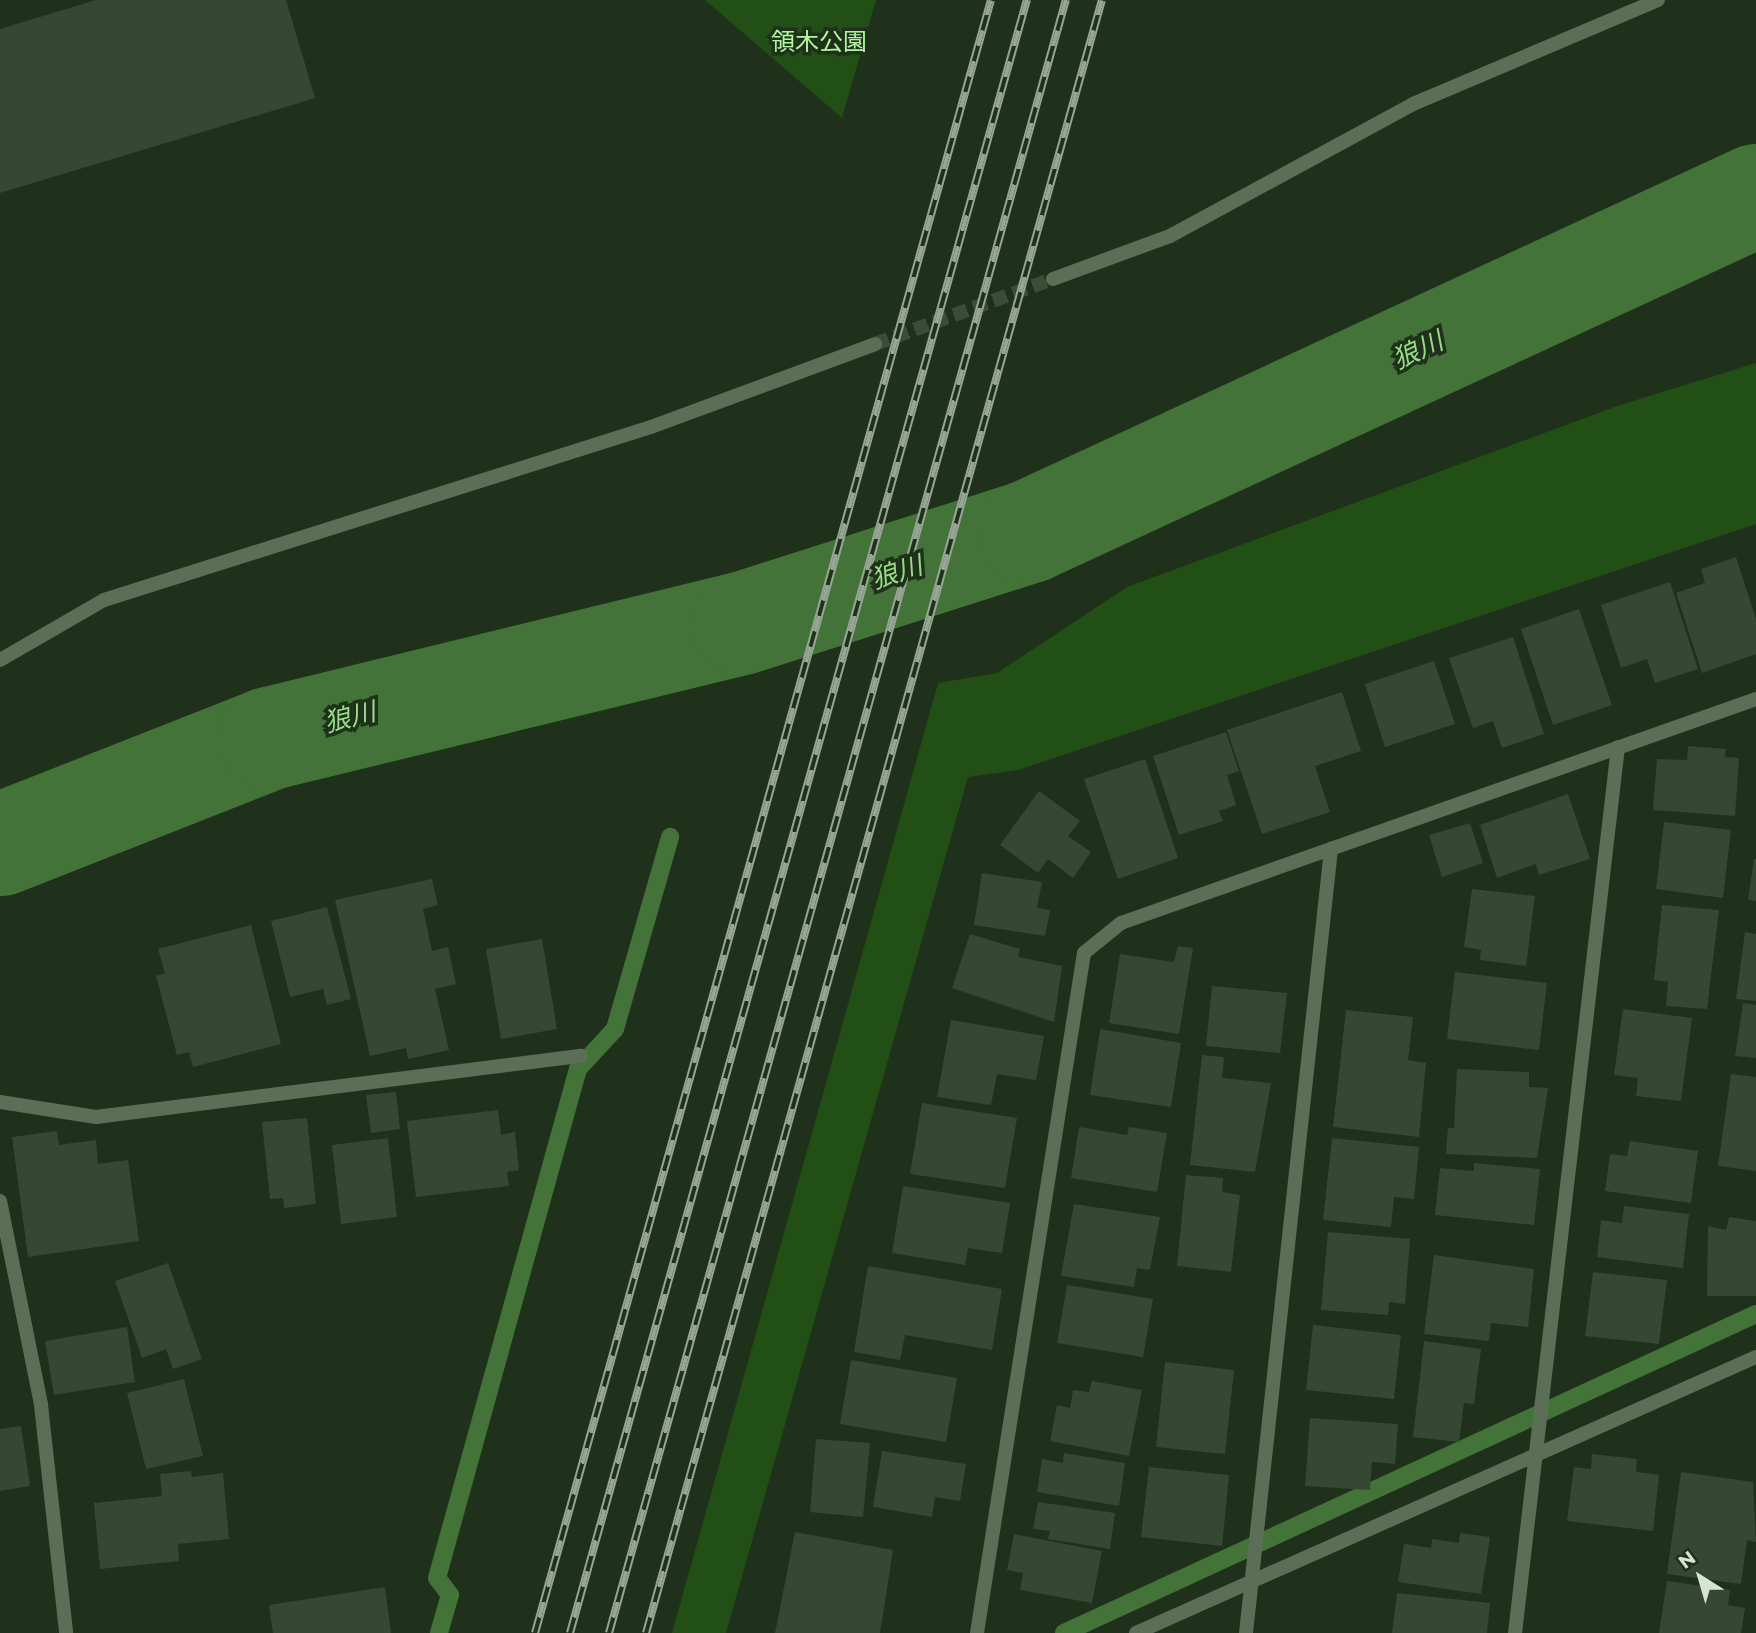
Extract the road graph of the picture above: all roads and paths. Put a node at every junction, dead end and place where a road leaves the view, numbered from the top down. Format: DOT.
graph roads {
  1 [pos="1658,0"];
  2 [pos="1053,279"];
  3 [pos="875,344"];
  4 [pos="0,660"];
  5 [pos="1756,699"];
  6 [pos="1618,747"];
  7 [pos="1331,849"];
  8 [pos="581,1056"];
  9 [pos="0,1102"];
  10 [pos="0,1201"];
  11 [pos="1756,1357"];
  12 [pos="1538,1454"];
  13 [pos="1251,1581"];
  14 [pos="66,1633"];
  15 [pos="977,1633"];
  16 [pos="1136,1633"];
  17 [pos="1245,1633"];
  18 [pos="1516,1633"];
  1 -- 2 [label="street"];
  3 -- 4 [label="street"];
  5 -- 6 [label="street"];
  6 -- 7 [label="street"];
  6 -- 12 [label="street"];
  7 -- 13 [label="street"];
  7 -- 15 [label="street"];
  8 -- 9 [label="street"];
  10 -- 14 [label="street"];
  11 -- 12 [label="street"];
  12 -- 13 [label="street"];
  12 -- 18 [label="street"];
  13 -- 16 [label="street"];
  13 -- 17 [label="street"];
}
